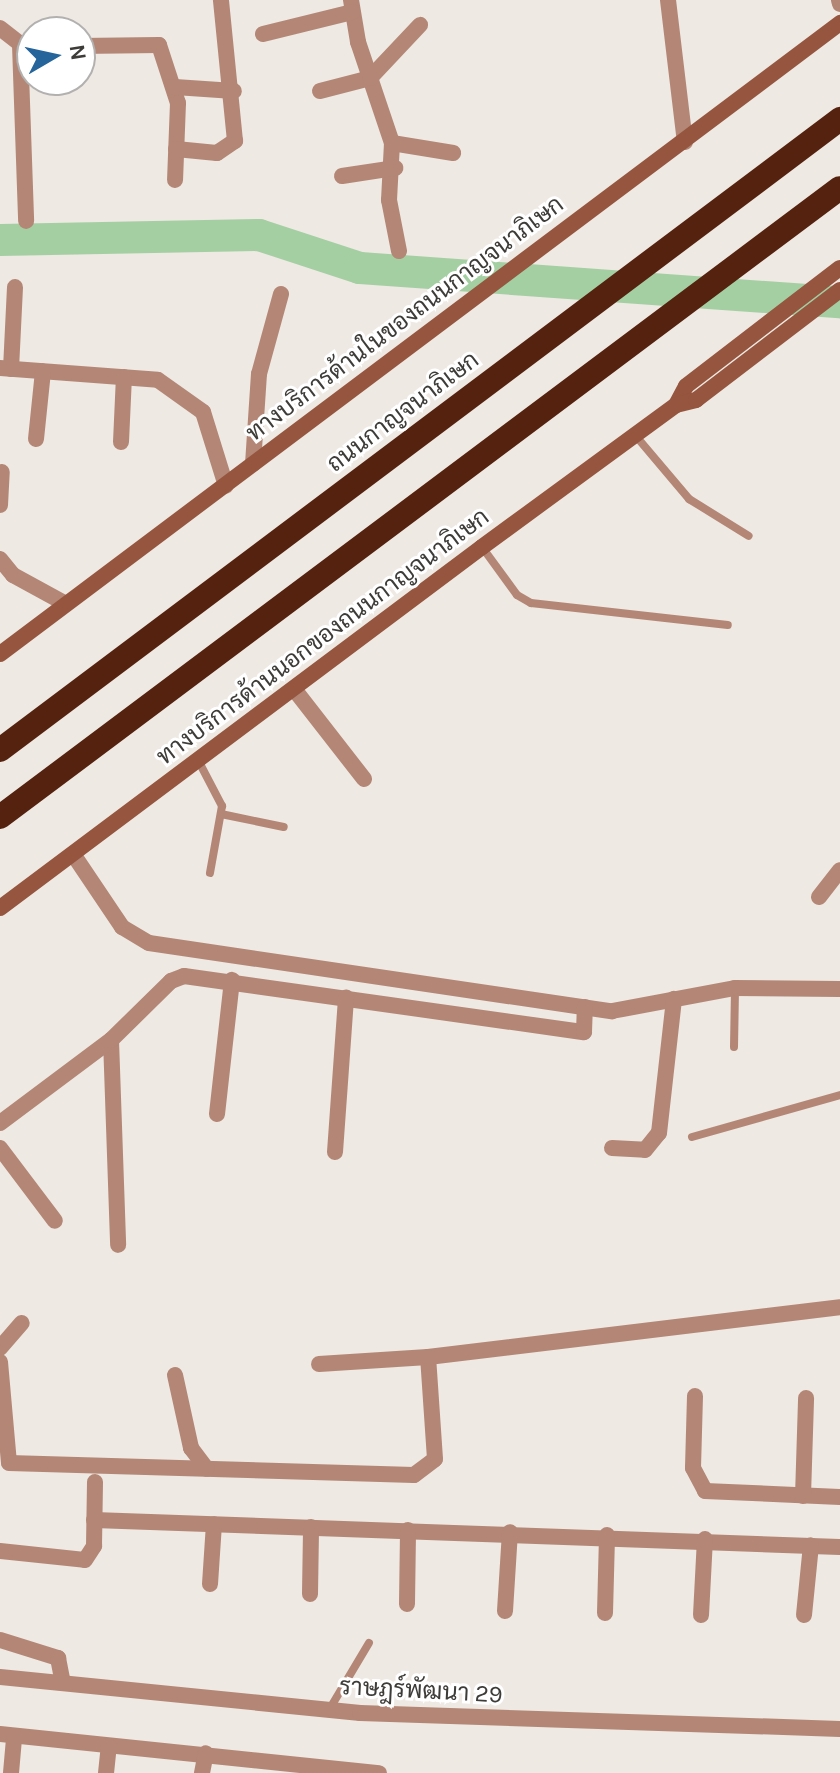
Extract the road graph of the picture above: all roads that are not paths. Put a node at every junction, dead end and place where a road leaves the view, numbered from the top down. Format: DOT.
graph roads {
  1 [pos="221,0"];
  2 [pos="668,0"];
  3 [pos="352,6"];
  4 [pos="840,23"];
  5 [pos="420,25"];
  6 [pos="0,28"];
  7 [pos="263,34"];
  8 [pos="16,41"];
  9 [pos="96,46"];
  10 [pos="370,78"];
  11 [pos="175,87"];
  12 [pos="234,91"];
  13 [pos="320,91"];
  14 [pos="26,96"];
  15 [pos="840,119"];
  16 [pos="685,142"];
  17 [pos="392,143"];
  18 [pos="176,149"];
  19 [pos="453,153"];
  20 [pos="395,168"];
  21 [pos="342,176"];
  22 [pos="175,180"];
  23 [pos="840,188"];
  24 [pos="26,221"];
  25 [pos="399,251"];
  26 [pos="840,268"];
  27 [pos="15,287"];
  28 [pos="840,290"];
  29 [pos="281,294"];
  30 [pos="6,368"];
  31 [pos="43,371"];
  32 [pos="124,377"];
  33 [pos="676,405"];
  34 [pos="635,435"];
  35 [pos="36,439"];
  36 [pos="121,442"];
  37 [pos="253,464"];
  38 [pos="2,472"];
  39 [pos="226,486"];
  40 [pos="0,505"];
  41 [pos="749,536"];
  42 [pos="482,547"];
  43 [pos="0,559"];
  44 [pos="6,578"];
  45 [pos="66,604"];
  46 [pos="728,625"];
  47 [pos="0,654"];
  48 [pos="294,689"];
  49 [pos="0,750"];
  50 [pos="198,760"];
  51 [pos="364,779"];
  52 [pos="221,814"];
  53 [pos="0,817"];
  54 [pos="284,827"];
  55 [pos="73,854"];
  56 [pos="840,870"];
  57 [pos="210,873"];
  58 [pos="819,897"];
  59 [pos="0,908"];
  60 [pos="232,980"];
  61 [pos="735,988"];
  62 [pos="840,989"];
  63 [pos="346,997"];
  64 [pos="674,999"];
  65 [pos="585,1007"];
  66 [pos="111,1040"];
  67 [pos="734,1047"];
  68 [pos="840,1095"];
  69 [pos="217,1114"];
  70 [pos="0,1123"];
  71 [pos="692,1137"];
  72 [pos="0,1148"];
  73 [pos="612,1148"];
  74 [pos="335,1152"];
  75 [pos="55,1221"];
  76 [pos="118,1245"];
  77 [pos="840,1307"];
  78 [pos="22,1323"];
  79 [pos="0,1348"];
  80 [pos="428,1357"];
  81 [pos="0,1362"];
  82 [pos="319,1364"];
  83 [pos="175,1375"];
  84 [pos="695,1396"];
  85 [pos="806,1398"];
  86 [pos="207,1469"];
  87 [pos="95,1482"];
  88 [pos="803,1496"];
  89 [pos="840,1497"];
  90 [pos="94,1520"];
  91 [pos="214,1524"];
  92 [pos="311,1527"];
  93 [pos="408,1530"];
  94 [pos="510,1532"];
  95 [pos="607,1535"];
  96 [pos="705,1539"];
  97 [pos="811,1545"];
  98 [pos="840,1547"];
  99 [pos="0,1551"];
  100 [pos="210,1584"];
  101 [pos="310,1594"];
  102 [pos="407,1604"];
  103 [pos="505,1611"];
  104 [pos="605,1613"];
  105 [pos="701,1615"];
  106 [pos="804,1615"];
  107 [pos="0,1640"];
  108 [pos="369,1643"];
  109 [pos="0,1677"];
  110 [pos="63,1683"];
  111 [pos="329,1710"];
  112 [pos="840,1729"];
  113 [pos="7,1735"];
  114 [pos="109,1746"];
  115 [pos="206,1753"];
  116 [pos="11,1773"];
  117 [pos="106,1773"];
  118 [pos="202,1773"];
  119 [pos="379,1773"];
  1 -- 12 [label="street"];
  2 -- 16 [label="street"];
  3 -- 7 [label="street"];
  3 -- 10 [label="street"];
  4 -- 16 [label="main road, ทางบริการด้านในของถนนกาญจนาภิเษก"];
  5 -- 10 [label="street"];
  6 -- 8 [label="street"];
  9 -- 11 [label="street"];
  10 -- 13 [label="street"];
  10 -- 17 [label="street"];
  11 -- 12 [label="street"];
  11 -- 18 [label="street"];
  12 -- 18 [label="street"];
  14 -- 24 [label="street"];
  15 -- 49 [label="highway, ถนนกาญจนาภิเษก"];
  16 -- 37 [label="main road, ทางบริการด้านในของถนนกาญจนาภิเษก"];
  17 -- 19 [label="street"];
  17 -- 20 [label="street"];
  18 -- 22 [label="street"];
  20 -- 21 [label="street"];
  20 -- 25 [label="street"];
  23 -- 53 [label="highway"];
  26 -- 33 [label="main road, ทางบริการด้านนอกของถนนกาญจนาภิเษก"];
  27 -- 30 [label="street"];
  28 -- 33 [label="main road, ทางบริการด้านนอกของถนนกาญจนาภิเษก"];
  29 -- 37 [label="street"];
  30 -- 31 [label="street"];
  31 -- 32 [label="street"];
  31 -- 35 [label="street"];
  32 -- 36 [label="street"];
  32 -- 39 [label="street"];
  33 -- 34 [label="main road, ทางบริการด้านนอกของถนนกาญจนาภิเษก"];
  34 -- 41 [label="lane"];
  34 -- 42 [label="main road, ทางบริการด้านนอกของถนนกาญจนาภิเษก"];
  37 -- 39 [label="main road, ทางบริการด้านในของถนนกาญจนาภิเษก"];
  38 -- 40 [label="street"];
  39 -- 45 [label="main road, ทางบริการด้านในของถนนกาญจนาภิเษก"];
  42 -- 46 [label="lane"];
  42 -- 48 [label="main road, ทางบริการด้านนอกของถนนกาญจนาภิเษก"];
  43 -- 44 [label="street"];
  44 -- 45 [label="street"];
  45 -- 47 [label="main road, ทางบริการด้านในของถนนกาญจนาภิเษก"];
  48 -- 50 [label="main road, ทางบริการด้านนอกของถนนกาญจนาภิเษก"];
  48 -- 51 [label="street"];
  50 -- 52 [label="lane"];
  50 -- 55 [label="main road, ทางบริการด้านนอกของถนนกาญจนาภิเษก"];
  52 -- 54 [label="lane"];
  52 -- 57 [label="lane"];
  55 -- 59 [label="main road, ทางบริการด้านนอกของถนนกาญจนาภิเษก"];
  55 -- 65 [label="street"];
  56 -- 58 [label="street"];
  60 -- 63 [label="street"];
  60 -- 66 [label="street"];
  60 -- 69 [label="street"];
  61 -- 62 [label="street"];
  61 -- 64 [label="street"];
  61 -- 67 [label="lane"];
  63 -- 65 [label="street"];
  63 -- 74 [label="street"];
  64 -- 65 [label="street"];
  64 -- 73 [label="street"];
  66 -- 70 [label="street"];
  66 -- 76 [label="street"];
  68 -- 71 [label="lane"];
  72 -- 75 [label="street"];
  77 -- 80 [label="street"];
  78 -- 79 [label="street"];
  80 -- 82 [label="street"];
  80 -- 86 [label="street"];
  81 -- 86 [label="street"];
  83 -- 86 [label="street"];
  84 -- 88 [label="street"];
  85 -- 88 [label="street"];
  87 -- 90 [label="street"];
  88 -- 89 [label="street"];
  90 -- 91 [label="street"];
  90 -- 99 [label="street"];
  91 -- 92 [label="street"];
  91 -- 100 [label="street"];
  92 -- 93 [label="street"];
  92 -- 101 [label="street"];
  93 -- 94 [label="street"];
  93 -- 102 [label="street"];
  94 -- 95 [label="street"];
  94 -- 103 [label="street"];
  95 -- 96 [label="street"];
  95 -- 104 [label="street"];
  96 -- 97 [label="street"];
  96 -- 105 [label="street"];
  97 -- 98 [label="street"];
  97 -- 106 [label="street"];
  107 -- 110 [label="street"];
  108 -- 111 [label="lane"];
  109 -- 110 [label="street, ราษฎร์พัฒนา 29"];
  110 -- 111 [label="street, ราษฎร์พัฒนา 29"];
  111 -- 112 [label="street, ราษฎร์พัฒนา 29"];
  113 -- 114 [label="street"];
  113 -- 116 [label="street"];
  114 -- 115 [label="street"];
  114 -- 117 [label="street"];
  115 -- 118 [label="street"];
  115 -- 119 [label="street"];
}
